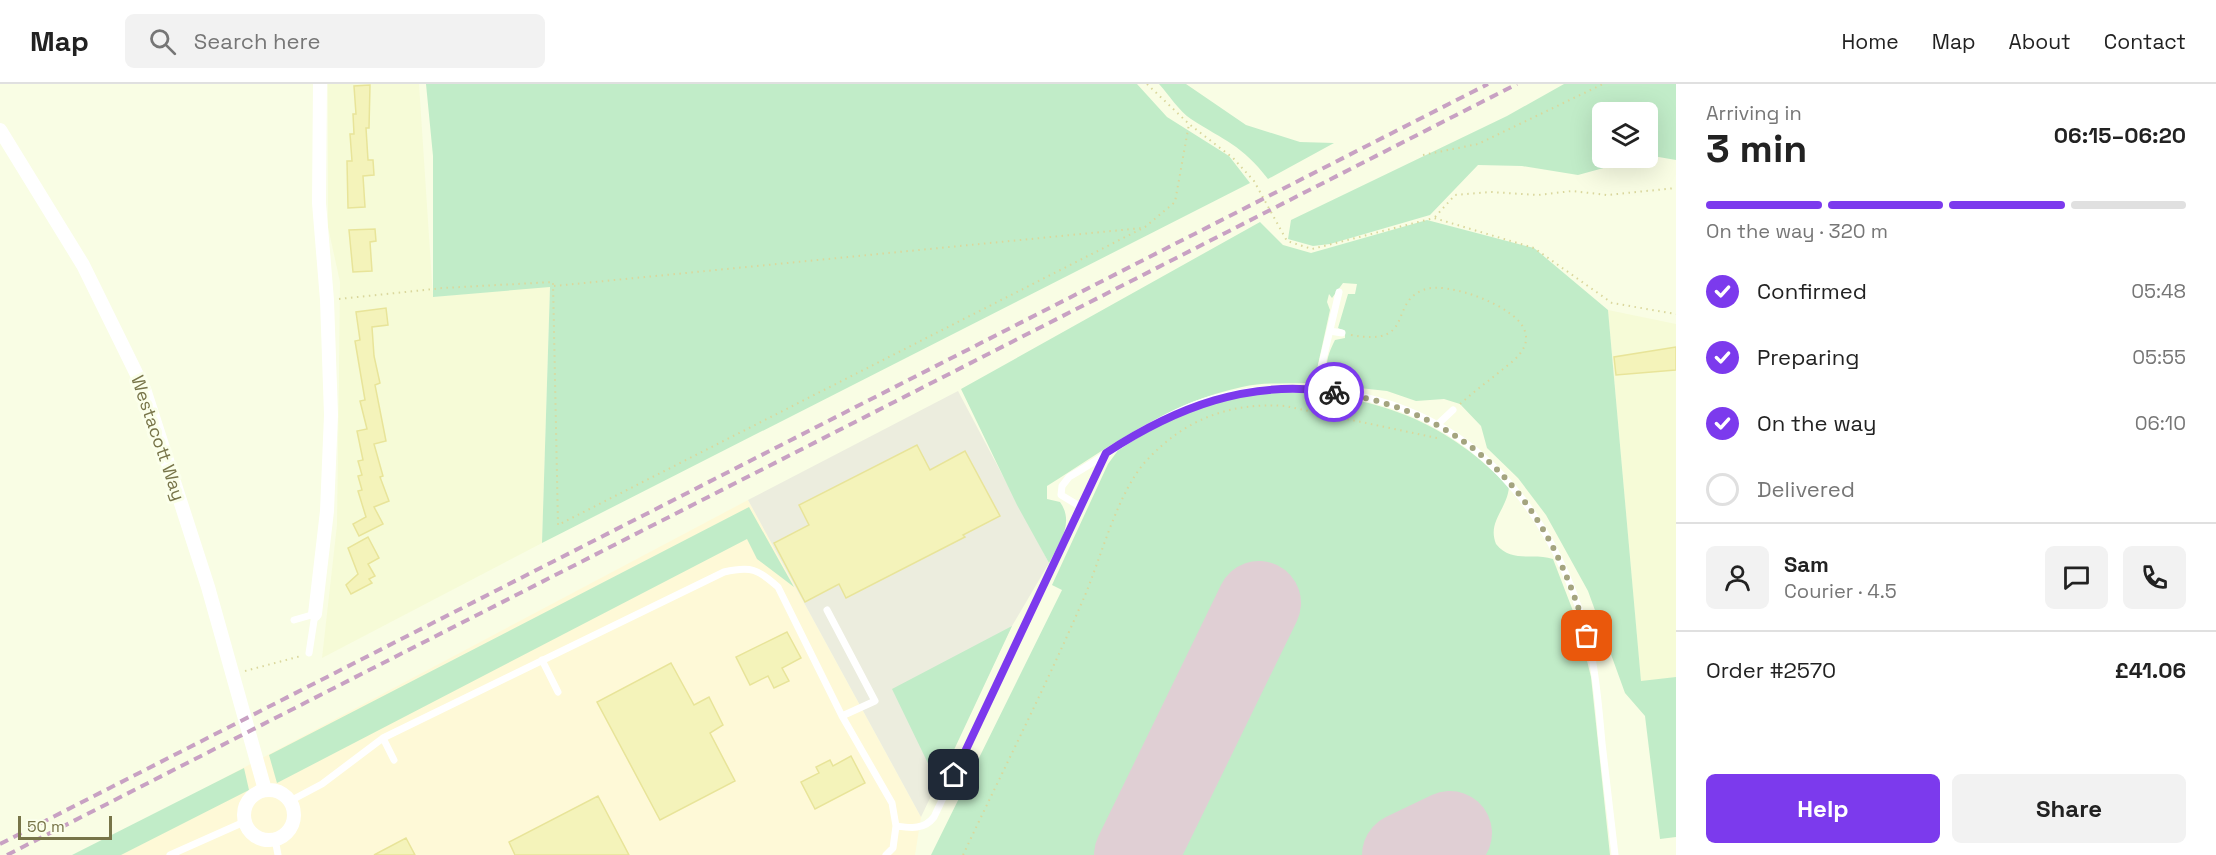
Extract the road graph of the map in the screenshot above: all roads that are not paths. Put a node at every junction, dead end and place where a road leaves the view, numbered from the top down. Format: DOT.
graph roads {
  1 [pos="320,84"];
  2 [pos="0,130"];
  3 [pos="1339,292"];
  4 [pos="1330,331"];
  5 [pos="1342,333"];
  6 [pos="1316,389"];
  7 [pos="1453,410"];
  8 [pos="1437,425"];
  9 [pos="1106,453"];
  10 [pos="1081,507"];
  11 [pos="827,610"];
  12 [pos="315,614"];
  13 [pos="294,620"];
  14 [pos="309,653"];
  15 [pos="542,660"];
  16 [pos="558,692"];
  17 [pos="842,717"];
  18 [pos="383,738"];
  19 [pos="394,760"];
  20 [pos="265,790"];
  21 [pos="290,801"];
  22 [pos="244,822"];
  23 [pos="896,826"];
  24 [pos="275,839"];
  25 [pos="170,855"];
  26 [pos="278,855"];
  27 [pos="886,855"];
  28 [pos="1615,855"];
  1 -- 12 [label="street"];
  2 -- 20 [label="street, Westacott Way"];
  3 -- 4 [label="lane"];
  4 -- 5 [label="lane"];
  4 -- 6 [label="lane"];
  6 -- 8 [label="lane"];
  6 -- 9 [label="lane"];
  7 -- 8 [label="lane"];
  8 -- 28 [label="lane"];
  9 -- 10 [label="lane"];
  9 -- 10 [label="lane"];
  10 -- 23 [label="lane"];
  11 -- 17 [label="lane"];
  12 -- 13 [label="lane"];
  12 -- 14 [label="lane"];
  15 -- 16 [label="lane"];
  15 -- 17 [label="lane"];
  15 -- 18 [label="lane"];
  17 -- 23 [label="lane"];
  18 -- 19 [label="lane"];
  18 -- 21 [label="lane"];
  20 -- 21 [label="street"];
  20 -- 22 [label="street"];
  21 -- 24 [label="street"];
  22 -- 24 [label="street"];
  22 -- 25 [label="lane"];
  23 -- 27 [label="lane"];
  24 -- 26 [label="lane"];
}
